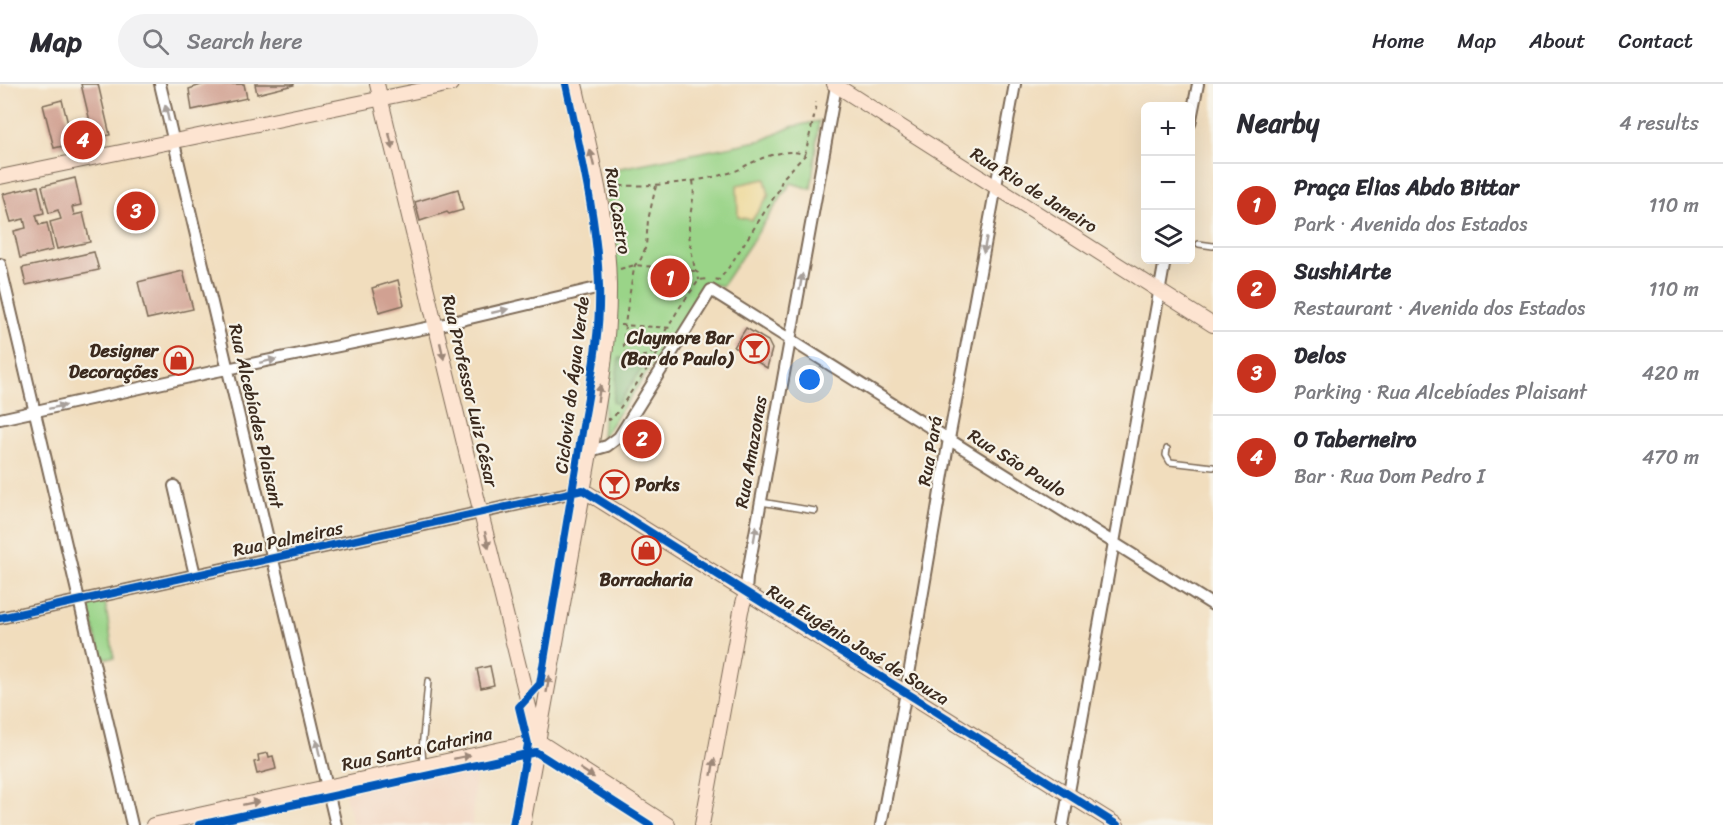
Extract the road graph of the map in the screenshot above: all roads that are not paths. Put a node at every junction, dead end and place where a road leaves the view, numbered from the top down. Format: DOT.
graph roads {
  1 [pos="160,84"];
  2 [pos="377,84"];
  3 [pos="452,84"];
  4 [pos="575,84"];
  5 [pos="1015,84"];
  6 [pos="1198,84"];
  7 [pos="835,85"];
  8 [pos="381,98"];
  9 [pos="1195,102"];
  10 [pos="174,141"];
  11 [pos="0,177"];
  12 [pos="996,188"];
  13 [pos="1199,244"];
  14 [pos="1213,246"];
  15 [pos="0,264"];
  16 [pos="1164,264"];
  17 [pos="609,285"];
  18 [pos="1159,291"];
  19 [pos="1213,325"];
  20 [pos="436,326"];
  21 [pos="790,339"];
  22 [pos="228,369"];
  23 [pos="35,412"];
  24 [pos="0,419"];
  25 [pos="949,439"];
  26 [pos="1167,449"];
  27 [pos="590,451"];
  28 [pos="1213,467"];
  29 [pos="174,486"];
  30 [pos="583,490"];
  31 [pos="760,502"];
  32 [pos="815,511"];
  33 [pos="480,512"];
  34 [pos="1113,543"];
  35 [pos="273,558"];
  36 [pos="195,575"];
  37 [pos="746,592"];
  38 [pos="79,601"];
  39 [pos="1213,605"];
  40 [pos="0,618"];
  41 [pos="428,681"];
  42 [pos="906,692"];
  43 [pos="538,741"];
  44 [pos="423,766"];
  45 [pos="327,787"];
  46 [pos="1069,795"];
  47 [pos="132,825"];
  48 [pos="153,825"];
  49 [pos="336,825"];
  50 [pos="523,825"];
  51 [pos="668,825"];
  52 [pos="702,825"];
  53 [pos="881,825"];
  54 [pos="1063,825"];
  55 [pos="1117,825"];
  10 -- 1 [label="street, Rua Alcebíades Plaisant, one-way"];
  2 -- 8 [label="street, Rua Professor Luiz César"];
  3 -- 8 [label="street"];
  17 -- 4 [label="street, Rua Castro, one-way"];
  5 -- 12 [label="street, Rua Pará"];
  6 -- 9 [label="street"];
  7 -- 12 [label="street, Rua Rio de Janeiro"];
  21 -- 7 [label="street, Rua Amazonas, one-way"];
  8 -- 10 [label="street"];
  8 -- 20 [label="street, Rua Professor Luiz César, one-way"];
  10 -- 11 [label="street"];
  10 -- 22 [label="street, Rua Alcebíades Plaisant"];
  12 -- 18 [label="street, Rua Rio de Janeiro"];
  12 -- 25 [label="street, Rua Pará, one-way"];
  13 -- 14 [label="lane"];
  15 -- 23 [label="street"];
  16 -- 18 [label="street"];
  20 -- 17 [label="street, one-way"];
  27 -- 17 [label="street, Rua Castro, one-way"];
  18 -- 19 [label="street, Rua Rio de Janeiro"];
  18 -- 34 [label="street"];
  22 -- 20 [label="street, one-way"];
  20 -- 33 [label="street, Rua Professor Luiz César, one-way"];
  21 -- 25 [label="street, Rua São Paulo"];
  21 -- 27 [label="street, Rua São Paulo"];
  21 -- 31 [label="street, Rua Amazonas"];
  23 -- 22 [label="street, one-way"];
  22 -- 35 [label="street, Rua Alcebíades Plaisant"];
  23 -- 24 [label="street"];
  23 -- 38 [label="street"];
  25 -- 34 [label="street, Rua São Paulo"];
  25 -- 42 [label="street, Rua Pará"];
  26 -- 28 [label="lane"];
  27 -- 30 [label="street, Rua Castro"];
  29 -- 36 [label="street"];
  30 -- 33 [label="street, Rua Palmeiras"];
  30 -- 37 [label="street, Rua Eugênio José de Souza"];
  43 -- 30 [label="street, Rua Castro, one-way"];
  31 -- 32 [label="lane"];
  37 -- 31 [label="street, Rua Amazonas, one-way"];
  33 -- 35 [label="street, Rua Palmeiras"];
  33 -- 43 [label="street, Rua Professor Luiz César, one-way"];
  34 -- 39 [label="street, Rua São Paulo"];
  34 -- 46 [label="street"];
  35 -- 36 [label="street, Rua Palmeiras"];
  45 -- 35 [label="street, Rua Alcebíades Plaisant, one-way"];
  36 -- 38 [label="street, Rua Palmeiras"];
  37 -- 42 [label="street, Rua Eugênio José de Souza"];
  52 -- 37 [label="street, Rua Amazonas, one-way"];
  38 -- 40 [label="street, Rua Palmeiras"];
  38 -- 47 [label="street"];
  41 -- 44 [label="lane"];
  42 -- 46 [label="street, Rua Eugênio José de Souza"];
  42 -- 53 [label="street, Rua Pará"];
  44 -- 43 [label="street, Rua Santa Catarina, one-way"];
  43 -- 50 [label="street, Rua Castro"];
  43 -- 51 [label="street, one-way"];
  44 -- 45 [label="street, Rua Santa Catarina"];
  48 -- 45 [label="street, Rua Santa Catarina, one-way"];
  45 -- 49 [label="street, Rua Alcebíades Plaisant"];
  46 -- 54 [label="street"];
  46 -- 55 [label="street, Rua Eugênio José de Souza"];
}
